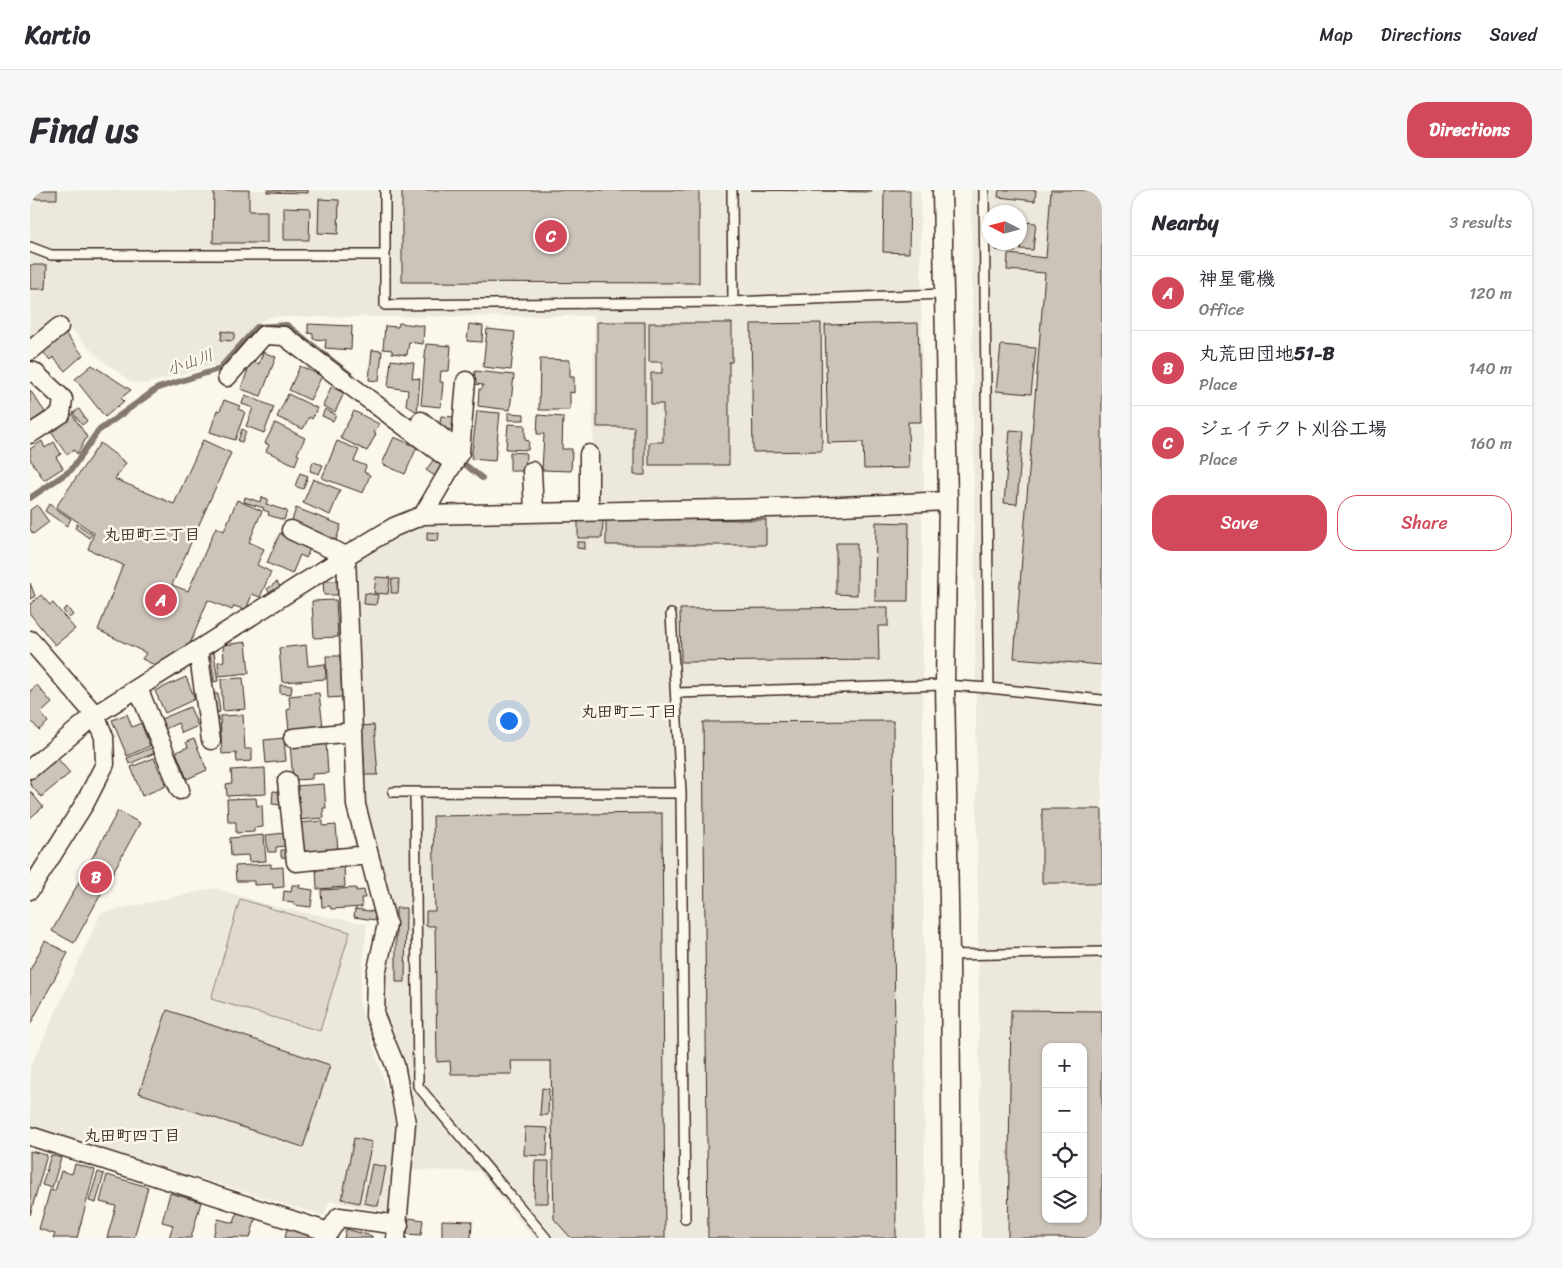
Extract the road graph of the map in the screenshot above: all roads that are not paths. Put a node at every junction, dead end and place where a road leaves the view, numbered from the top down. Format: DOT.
graph roads {
  1 [pos="385,190"];
  2 [pos="732,190"];
  3 [pos="942,190"];
  4 [pos="984,190"];
  5 [pos="30,248"];
  6 [pos="385,255"];
  7 [pos="944,294"];
  8 [pos="733,302"];
  9 [pos="59,327"];
  10 [pos="30,351"];
  11 [pos="30,371"];
  12 [pos="227,377"];
  13 [pos="466,381"];
  14 [pos="421,421"];
  15 [pos="30,434"];
  16 [pos="589,454"];
  17 [pos="457,458"];
  18 [pos="532,470"];
  19 [pos="948,501"];
  20 [pos="589,511"];
  21 [pos="534,512"];
  22 [pos="423,515"];
  23 [pos="291,530"];
  24 [pos="346,556"];
  25 [pos="670,614"];
  26 [pos="30,640"];
  27 [pos="198,650"];
  28 [pos="946,686"];
  29 [pos="138,688"];
  30 [pos="989,688"];
  31 [pos="676,693"];
  32 [pos="1102,700"];
  33 [pos="95,715"];
  34 [pos="353,732"];
  35 [pos="293,738"];
  36 [pos="211,740"];
  37 [pos="30,768"];
  38 [pos="287,781"];
  39 [pos="180,790"];
  40 [pos="393,792"];
  41 [pos="414,793"];
  42 [pos="681,793"];
  43 [pos="369,855"];
  44 [pos="30,890"];
  45 [pos="1102,952"];
  46 [pos="950,955"];
  47 [pos="30,1136"];
  48 [pos="685,1219"];
  49 [pos="397,1231"];
  50 [pos="546,1238"];
  51 [pos="952,1238"];
  1 -- 6 [label="lane"];
  2 -- 8 [label="lane"];
  3 -- 7 [label="street"];
  4 -- 30 [label="lane"];
  5 -- 6 [label="lane"];
  6 -- 8 [label="lane"];
  7 -- 8 [label="lane"];
  7 -- 19 [label="street"];
  9 -- 10 [label="street"];
  11 -- 15 [label="street"];
  12 -- 17 [label="street"];
  13 -- 17 [label="street"];
  14 -- 17 [label="street"];
  16 -- 20 [label="street"];
  17 -- 22 [label="street"];
  18 -- 21 [label="street"];
  19 -- 20 [label="street"];
  19 -- 28 [label="street"];
  20 -- 21 [label="street"];
  21 -- 22 [label="street"];
  22 -- 24 [label="street"];
  23 -- 24 [label="street"];
  24 -- 27 [label="street"];
  24 -- 34 [label="street"];
  25 -- 31 [label="lane"];
  26 -- 33 [label="street"];
  27 -- 29 [label="street"];
  27 -- 36 [label="street"];
  28 -- 30 [label="lane"];
  28 -- 31 [label="lane"];
  28 -- 46 [label="street"];
  29 -- 33 [label="street"];
  29 -- 39 [label="street"];
  30 -- 32 [label="lane"];
  31 -- 42 [label="lane"];
  33 -- 37 [label="street"];
  33 -- 44 [label="street"];
  34 -- 35 [label="street"];
  34 -- 43 [label="street"];
  38 -- 43 [label="street"];
  40 -- 41 [label="lane"];
  41 -- 42 [label="lane"];
  41 -- 50 [label="lane"];
  42 -- 48 [label="lane"];
  43 -- 49 [label="street"];
  45 -- 46 [label="lane"];
  46 -- 51 [label="street"];
  47 -- 49 [label="street"];
}
